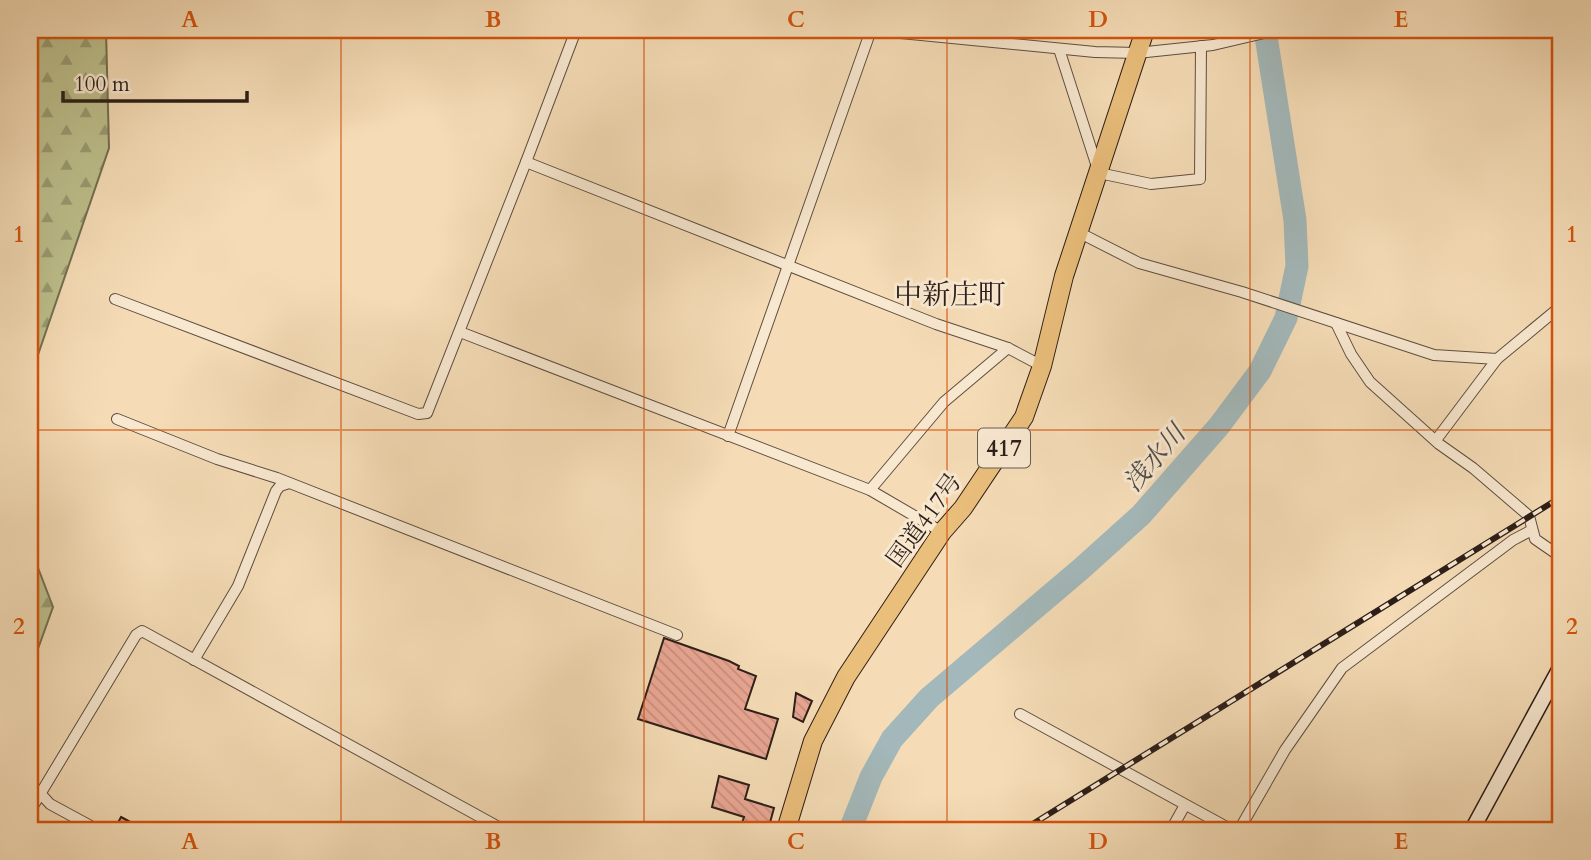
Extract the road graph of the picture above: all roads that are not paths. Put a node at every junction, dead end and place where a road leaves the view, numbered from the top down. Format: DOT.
graph roads {
  1 [pos="576,30"];
  2 [pos="871,30"];
  3 [pos="1145,30"];
  4 [pos="1277,30"];
  5 [pos="981,35"];
  6 [pos="1201,46"];
  7 [pos="1059,49"];
  8 [pos="1137,53"];
  9 [pos="526,162"];
  10 [pos="1099,173"];
  11 [pos="1078,233"];
  12 [pos="788,266"];
  13 [pos="115,299"];
  14 [pos="1561,306"];
  15 [pos="1336,323"];
  16 [pos="460,332"];
  17 [pos="1008,348"];
  18 [pos="1497,359"];
  19 [pos="1042,366"];
  20 [pos="117,419"];
  21 [pos="728,436"];
  22 [pos="1436,440"];
  23 [pos="289,483"];
  24 [pos="870,490"];
  25 [pos="1532,530"];
  26 [pos="942,532"];
  27 [pos="1561,557"];
  28 [pos="677,635"];
  29 [pos="194,660"];
  30 [pos="1561,666"];
  31 [pos="1020,714"];
  32 [pos="35,791"];
  33 [pos="1185,805"];
  34 [pos="30,811"];
  35 [pos="492,827"];
  36 [pos="98,830"];
  37 [pos="504,830"];
  38 [pos="786,830"];
  39 [pos="1171,830"];
  40 [pos="1232,830"];
  41 [pos="1238,830"];
  42 [pos="1472,830"];
  1 -- 9 [label="street"];
  2 -- 5 [label="street"];
  2 -- 12 [label="street"];
  3 -- 8 [label="highway, 国道417号 / 417"];
  4 -- 6 [label="street"];
  5 -- 7 [label="street"];
  6 -- 8 [label="street"];
  6 -- 10 [label="street"];
  7 -- 8 [label="street"];
  7 -- 10 [label="street"];
  8 -- 10 [label="highway, 国道417号 / 417"];
  9 -- 12 [label="street"];
  9 -- 16 [label="street"];
  10 -- 11 [label="highway, 国道417号 / 417"];
  11 -- 15 [label="street"];
  11 -- 19 [label="highway, 国道417号 / 417"];
  12 -- 17 [label="street"];
  12 -- 21 [label="street"];
  13 -- 16 [label="street"];
  14 -- 18 [label="street"];
  15 -- 18 [label="street"];
  15 -- 22 [label="street"];
  16 -- 21 [label="street"];
  17 -- 19 [label="street"];
  17 -- 24 [label="street"];
  18 -- 22 [label="street"];
  19 -- 26 [label="highway, 国道417号 / 417"];
  20 -- 23 [label="street"];
  21 -- 24 [label="street"];
  22 -- 25 [label="street"];
  23 -- 28 [label="street"];
  23 -- 29 [label="street"];
  24 -- 26 [label="street"];
  25 -- 27 [label="street"];
  25 -- 41 [label="street"];
  26 -- 38 [label="highway, 国道417号 / 417"];
  29 -- 32 [label="street"];
  29 -- 35 [label="street"];
  30 -- 42 [label="main road"];
  31 -- 33 [label="street"];
  32 -- 34 [label="street"];
  32 -- 36 [label="street"];
  33 -- 39 [label="street"];
  33 -- 40 [label="street"];
  35 -- 37 [label="street"];
}
